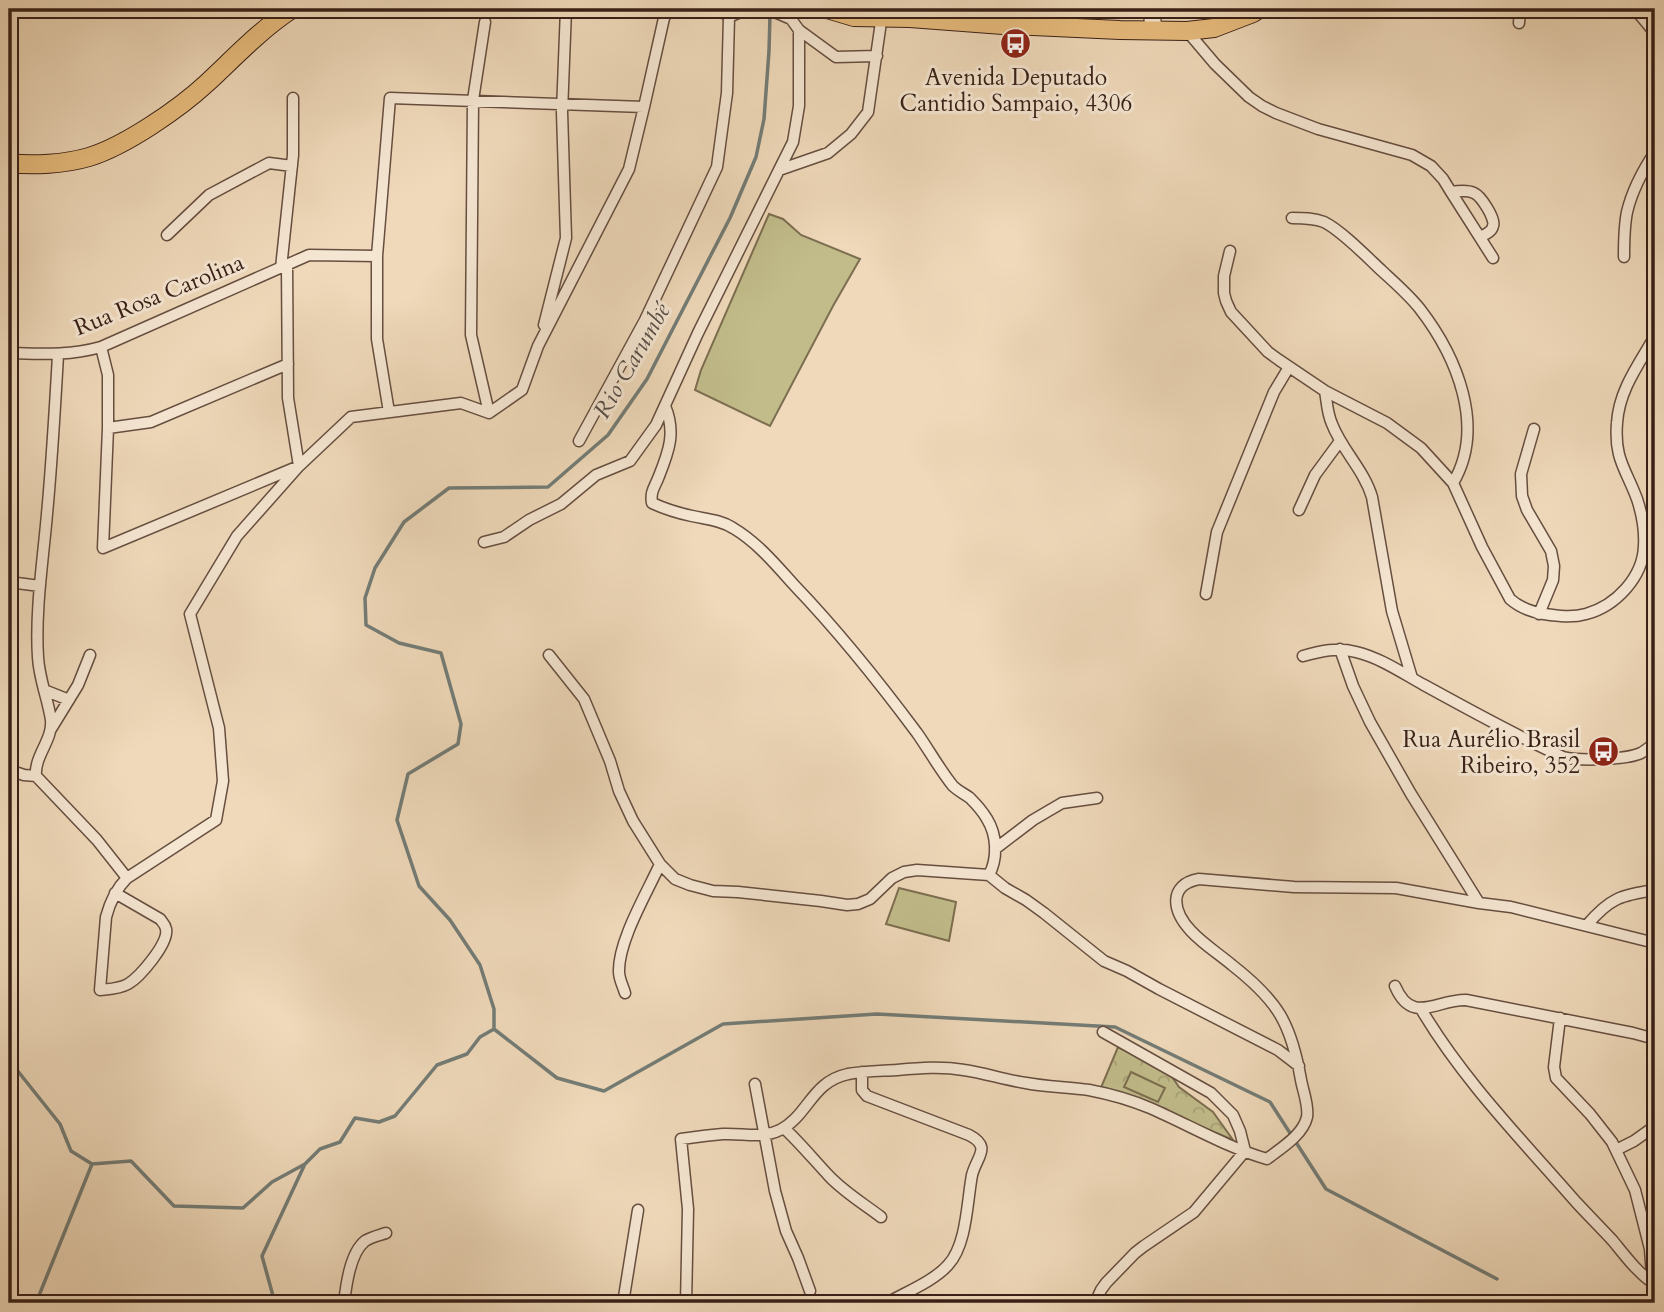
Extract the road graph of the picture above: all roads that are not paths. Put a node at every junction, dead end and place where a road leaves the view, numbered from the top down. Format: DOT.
graph roads {
  1 [pos="292,9"];
  2 [pos="566,9"];
  3 [pos="670,9"];
  4 [pos="719,9"];
  5 [pos="747,9"];
  6 [pos="760,9"];
  7 [pos="827,9"];
  8 [pos="1152,9"];
  9 [pos="1521,9"];
  10 [pos="1635,9"];
  11 [pos="1254,10"];
  12 [pos="882,13"];
  13 [pos="729,17"];
  14 [pos="1006,19"];
  15 [pos="485,22"];
  16 [pos="1519,23"];
  17 [pos="799,30"];
  18 [pos="1153,30"];
  19 [pos="1187,31"];
  20 [pos="1655,33"];
  21 [pos="877,56"];
  22 [pos="293,98"];
  23 [pos="473,100"];
  24 [pos="562,103"];
  25 [pos="644,107"];
  26 [pos="1655,152"];
  27 [pos="9,163"];
  28 [pos="292,166"];
  29 [pos="779,170"];
  30 [pos="1451,192"];
  31 [pos="1293,218"];
  32 [pos="167,235"];
  33 [pos="1480,237"];
  34 [pos="1230,251"];
  35 [pos="377,256"];
  36 [pos="1624,257"];
  37 [pos="1493,258"];
  38 [pos="284,266"];
  39 [pos="1655,337"];
  40 [pos="100,346"];
  41 [pos="538,346"];
  42 [pos="9,353"];
  43 [pos="58,355"];
  44 [pos="288,364"];
  45 [pos="1289,367"];
  46 [pos="1325,391"];
  47 [pos="664,406"];
  48 [pos="389,412"];
  49 [pos="489,413"];
  50 [pos="108,428"];
  51 [pos="1534,429"];
  52 [pos="579,441"];
  53 [pos="1340,441"];
  54 [pos="299,466"];
  55 [pos="1453,483"];
  56 [pos="1299,510"];
  57 [pos="484,542"];
  58 [pos="9,582"];
  59 [pos="40,586"];
  60 [pos="1206,594"];
  61 [pos="1535,612"];
  62 [pos="1340,649"];
  63 [pos="90,655"];
  64 [pos="549,655"];
  65 [pos="1303,656"];
  66 [pos="1412,678"];
  67 [pos="44,690"];
  68 [pos="69,700"];
  69 [pos="51,729"];
  70 [pos="1655,743"];
  71 [pos="9,770"];
  72 [pos="36,772"];
  73 [pos="1097,799"];
  74 [pos="995,849"];
  75 [pos="660,864"];
  76 [pos="989,875"];
  77 [pos="127,878"];
  78 [pos="1655,890"];
  79 [pos="115,893"];
  80 [pos="1479,903"];
  81 [pos="1587,925"];
  82 [pos="1655,943"];
  83 [pos="1395,986"];
  84 [pos="625,993"];
  85 [pos="1421,1009"];
  86 [pos="1560,1018"];
  87 [pos="1103,1032"];
  88 [pos="1655,1039"];
  89 [pos="1299,1066"];
  90 [pos="862,1072"];
  91 [pos="755,1084"];
  92 [pos="1655,1126"];
  93 [pos="784,1128"];
  94 [pos="763,1136"];
  95 [pos="1616,1150"];
  96 [pos="1245,1151"];
  97 [pos="638,1210"];
  98 [pos="881,1217"];
  99 [pos="1651,1229"];
  100 [pos="386,1233"];
  101 [pos="1654,1284"];
  102 [pos="810,1291"];
  103 [pos="344,1303"];
  104 [pos="623,1303"];
  105 [pos="686,1303"];
  106 [pos="887,1303"];
  107 [pos="1095,1303"];
  108 [pos="1654,1303"];
  1 -- 27 [label="main road"];
  2 -- 24 [label="street"];
  3 -- 25 [label="street"];
  4 -- 13 [label="street"];
  5 -- 13 [label="street"];
  6 -- 17 [label="street"];
  7 -- 12 [label="main road"];
  8 -- 18 [label="street"];
  9 -- 16 [label="street"];
  10 -- 20 [label="street"];
  11 -- 19 [label="main road"];
  12 -- 14 [label="main road"];
  12 -- 21 [label="street"];
  13 -- 52 [label="street"];
  14 -- 18 [label="main road"];
  15 -- 23 [label="street"];
  17 -- 21 [label="street"];
  17 -- 29 [label="street"];
  18 -- 19 [label="main road"];
  19 -- 30 [label="street"];
  21 -- 29 [label="street"];
  22 -- 28 [label="street"];
  23 -- 24 [label="street"];
  23 -- 35 [label="street"];
  23 -- 49 [label="street"];
  24 -- 25 [label="street"];
  24 -- 41 [label="street"];
  25 -- 41 [label="street"];
  26 -- 36 [label="street"];
  28 -- 32 [label="street"];
  28 -- 38 [label="street"];
  29 -- 47 [label="street"];
  30 -- 33 [label="street"];
  30 -- 33 [label="street"];
  31 -- 55 [label="street"];
  33 -- 37 [label="street"];
  34 -- 45 [label="street"];
  35 -- 38 [label="street, Rua Rosa Carolina"];
  35 -- 48 [label="street"];
  38 -- 40 [label="street, Rua Rosa Carolina"];
  38 -- 44 [label="street"];
  39 -- 61 [label="street"];
  40 -- 43 [label="street, Rua Rosa Carolina"];
  40 -- 50 [label="street"];
  41 -- 49 [label="street"];
  42 -- 43 [label="street, Rua Rosa Carolina"];
  43 -- 59 [label="street"];
  44 -- 50 [label="street"];
  44 -- 54 [label="street"];
  45 -- 46 [label="street"];
  45 -- 60 [label="street"];
  46 -- 53 [label="street"];
  46 -- 55 [label="street"];
  47 -- 57 [label="street"];
  47 -- 74 [label="street"];
  48 -- 49 [label="street"];
  48 -- 54 [label="street"];
  50 -- 54 [label="street"];
  51 -- 61 [label="street"];
  53 -- 56 [label="street"];
  53 -- 66 [label="street"];
  54 -- 77 [label="street"];
  55 -- 61 [label="street"];
  58 -- 59 [label="street"];
  59 -- 67 [label="street"];
  62 -- 65 [label="street"];
  62 -- 66 [label="street"];
  62 -- 80 [label="street"];
  63 -- 68 [label="street"];
  64 -- 75 [label="street"];
  66 -- 70 [label="street"];
  67 -- 68 [label="street"];
  67 -- 69 [label="street"];
  68 -- 69 [label="street"];
  69 -- 72 [label="street"];
  71 -- 72 [label="street"];
  72 -- 77 [label="street"];
  73 -- 74 [label="street"];
  74 -- 76 [label="street"];
  75 -- 76 [label="street"];
  75 -- 84 [label="street"];
  76 -- 89 [label="street"];
  77 -- 79 [label="street"];
  78 -- 81 [label="street"];
  79 -- 79 [label="street"];
  80 -- 81 [label="street"];
  80 -- 89 [label="street"];
  81 -- 82 [label="street"];
  83 -- 85 [label="street"];
  85 -- 86 [label="street"];
  85 -- 101 [label="street"];
  86 -- 88 [label="street"];
  86 -- 95 [label="street"];
  87 -- 96 [label="street"];
  89 -- 96 [label="street"];
  90 -- 93 [label="street"];
  90 -- 96 [label="street"];
  90 -- 106 [label="street"];
  91 -- 94 [label="street"];
  92 -- 95 [label="street"];
  93 -- 94 [label="street"];
  93 -- 98 [label="street"];
  94 -- 102 [label="street"];
  94 -- 105 [label="street"];
  95 -- 99 [label="street"];
  96 -- 107 [label="street"];
  97 -- 104 [label="street"];
  99 -- 101 [label="street"];
  100 -- 103 [label="street"];
  101 -- 108 [label="street"];
}
